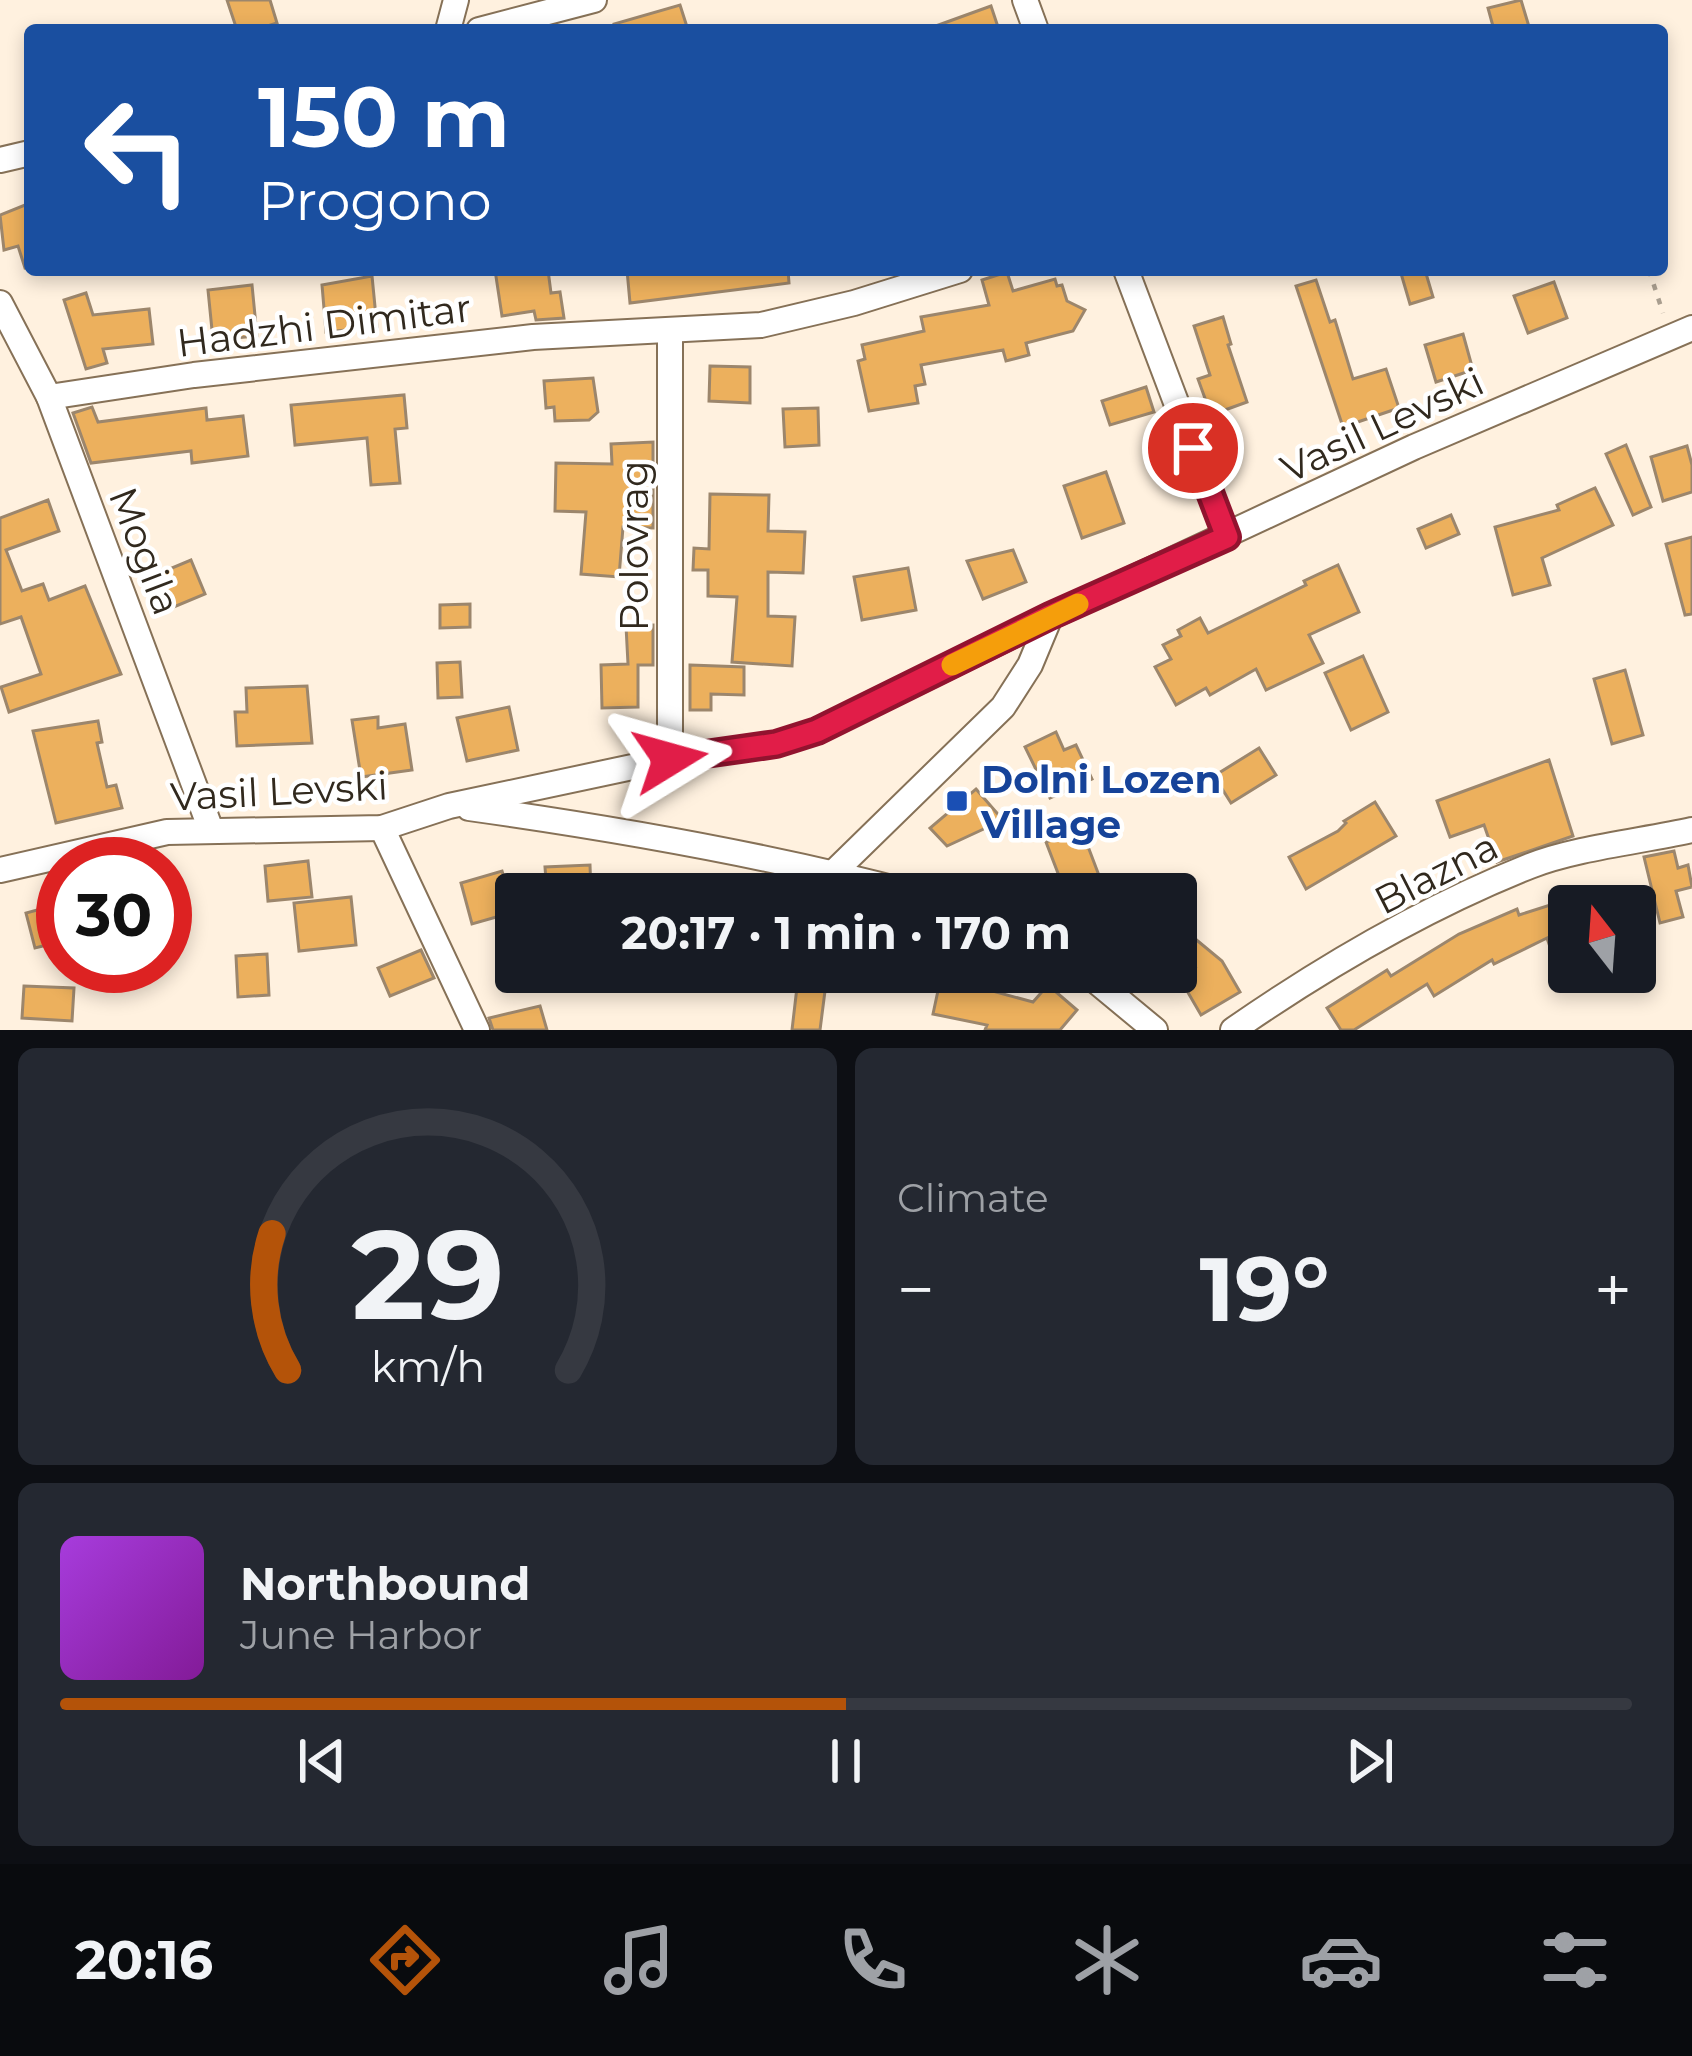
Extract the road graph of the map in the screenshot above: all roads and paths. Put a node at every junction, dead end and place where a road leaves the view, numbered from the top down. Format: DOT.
graph roads {
  1 [pos="595,0"];
  2 [pos="502,24"];
  3 [pos="941,276"];
  4 [pos="1128,276"];
  5 [pos="1652,276"];
  6 [pos="0,303"];
  7 [pos="1681,332"];
  8 [pos="670,333"];
  9 [pos="49,397"];
  10 [pos="1227,537"];
  11 [pos="1050,616"];
  12 [pos="670,759"];
  13 [pos="449,806"];
  14 [pos="382,828"];
  15 [pos="211,830"];
  16 [pos="1692,830"];
  17 [pos="0,870"];
  18 [pos="834,872"];
  19 [pos="838,873"];
  20 [pos="1110,993"];
  21 [pos="477,1030"];
  22 [pos="1155,1030"];
  23 [pos="1233,1030"];
  1 -- 2 [label="street"];
  3 -- 8 [label="street, Hadzhi Dimitar"];
  4 -- 10 [label="street"];
  5 -- 7 [label="path"];
  6 -- 9 [label="street, Mogila"];
  7 -- 10 [label="street, Vasil Levski"];
  8 -- 9 [label="street, Hadzhi Dimitar"];
  8 -- 12 [label="street, Polovrag"];
  9 -- 15 [label="street, Mogila"];
  10 -- 11 [label="street, Vasil Levski"];
  11 -- 12 [label="street, Vasil Levski"];
  11 -- 18 [label="street"];
  12 -- 13 [label="street, Vasil Levski"];
  13 -- 14 [label="street, Vasil Levski"];
  13 -- 18 [label="street"];
  14 -- 15 [label="street, Vasil Levski"];
  14 -- 21 [label="street"];
  15 -- 17 [label="street, Vasil Levski"];
  16 -- 23 [label="street, Blazna"];
  18 -- 19 [label="street"];
  20 -- 22 [label="street"];
}
